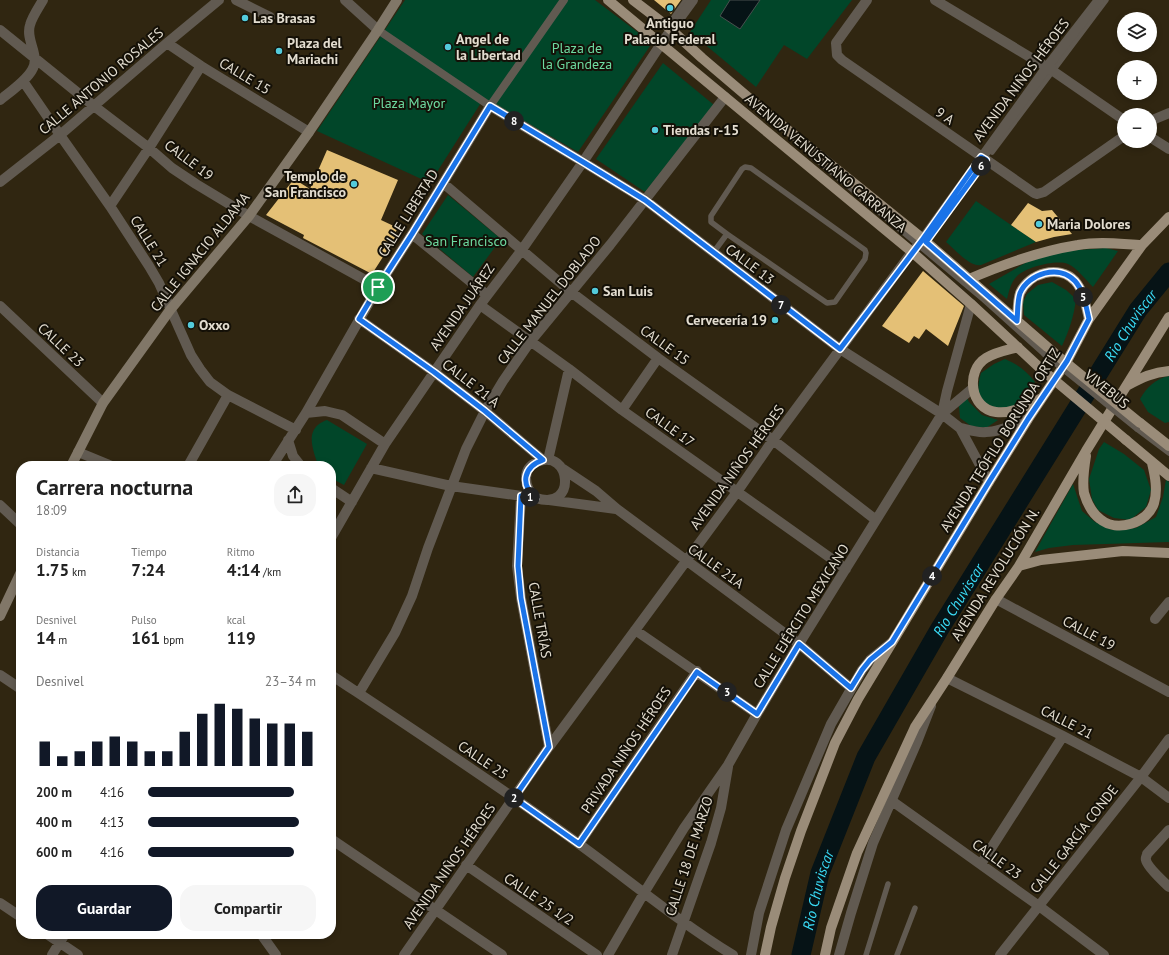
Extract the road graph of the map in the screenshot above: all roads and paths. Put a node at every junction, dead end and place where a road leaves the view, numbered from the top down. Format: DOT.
graph roads {
  1 [pos="43,0"];
  2 [pos="219,0"];
  3 [pos="236,0"];
  4 [pos="345,0"];
  5 [pos="396,0"];
  6 [pos="564,0"];
  7 [pos="608,0"];
  8 [pos="633,0"];
  9 [pos="686,0"];
  10 [pos="693,0"];
  11 [pos="867,0"];
  12 [pos="935,0"];
  13 [pos="1099,0"];
  14 [pos="1106,0"];
  15 [pos="270,17"];
  16 [pos="0,30"];
  17 [pos="378,30"];
  18 [pos="672,30"];
  19 [pos="167,43"];
  20 [pos="661,44"];
  21 [pos="35,57"];
  22 [pos="201,66"];
  23 [pos="1050,69"];
  24 [pos="23,80"];
  25 [pos="726,97"];
  26 [pos="0,100"];
  27 [pos="94,106"];
  28 [pos="490,106"];
  29 [pos="1169,113"];
  30 [pos="1117,115"];
  31 [pos="1157,118"];
  32 [pos="309,132"];
  33 [pos="60,135"];
  34 [pos="1117,141"];
  35 [pos="1157,141"];
  36 [pos="149,148"];
  37 [pos="1169,149"];
  38 [pos="983,159"];
  39 [pos="583,162"];
  40 [pos="0,182"];
  41 [pos="443,184"];
  42 [pos="645,200"];
  43 [pos="110,206"];
  44 [pos="249,216"];
  45 [pos="1169,217"];
  46 [pos="412,234"];
  47 [pos="727,234"];
  48 [pos="1142,245"];
  49 [pos="920,246"];
  50 [pos="521,251"];
  51 [pos="713,253"];
  52 [pos="969,279"];
  53 [pos="378,287"];
  54 [pos="570,292"];
  55 [pos="488,295"];
  56 [pos="971,304"];
  57 [pos="480,305"];
  58 [pos="0,306"];
  59 [pos="170,310"];
  60 [pos="1169,317"];
  61 [pos="359,319"];
  62 [pos="1089,319"];
  63 [pos="1017,321"];
  64 [pos="530,342"];
  65 [pos="1018,347"];
  66 [pos="840,349"];
  67 [pos="1048,353"];
  68 [pos="658,358"];
  69 [pos="569,369"];
  70 [pos="1169,370"];
  71 [pos="434,372"];
  72 [pos="1126,386"];
  73 [pos="973,388"];
  74 [pos="228,394"];
  75 [pos="1044,397"];
  76 [pos="103,403"];
  77 [pos="622,410"];
  78 [pos="485,411"];
  79 [pos="306,413"];
  80 [pos="942,414"];
  81 [pos="1028,419"];
  82 [pos="1138,426"];
  83 [pos="960,428"];
  84 [pos="296,430"];
  85 [pos="1164,438"];
  86 [pos="288,440"];
  87 [pos="773,440"];
  88 [pos="386,444"];
  89 [pos="1169,446"];
  90 [pos="1086,451"];
  91 [pos="78,452"];
  92 [pos="1169,454"];
  93 [pos="545,460"];
  94 [pos="74,461"];
  95 [pos="100,461"];
  96 [pos="191,461"];
  97 [pos="275,461"];
  98 [pos="297,461"];
  99 [pos="1152,463"];
  100 [pos="371,468"];
  101 [pos="563,469"];
  102 [pos="1169,476"];
  103 [pos="989,482"];
  104 [pos="451,486"];
  105 [pos="336,491"];
  106 [pos="737,492"];
  107 [pos="521,496"];
  108 [pos="536,498"];
  109 [pos="549,500"];
  110 [pos="352,502"];
  111 [pos="0,504"];
  112 [pos="617,510"];
  113 [pos="16,520"];
  114 [pos="876,520"];
  115 [pos="336,529"];
  116 [pos="1169,553"];
  117 [pos="686,561"];
  118 [pos="1019,566"];
  119 [pos="846,569"];
  120 [pos="16,582"];
  121 [pos="996,599"];
  122 [pos="1169,602"];
  123 [pos="0,616"];
  124 [pos="1155,619"];
  125 [pos="636,630"];
  126 [pos="892,642"];
  127 [pos="799,644"];
  128 [pos="697,672"];
  129 [pos="0,675"];
  130 [pos="336,678"];
  131 [pos="947,678"];
  132 [pos="16,686"];
  133 [pos="851,688"];
  134 [pos="1169,692"];
  135 [pos="359,693"];
  136 [pos="933,700"];
  137 [pos="757,714"];
  138 [pos="1064,736"];
  139 [pos="1169,739"];
  140 [pos="549,747"];
  141 [pos="728,765"];
  142 [pos="1141,777"];
  143 [pos="514,798"];
  144 [pos="1169,798"];
  145 [pos="892,801"];
  146 [pos="1169,830"];
  147 [pos="336,842"];
  148 [pos="579,844"];
  149 [pos="981,864"];
  150 [pos="466,865"];
  151 [pos="888,884"];
  152 [pos="1169,887"];
  153 [pos="644,893"];
  154 [pos="0,904"];
  155 [pos="1039,906"];
  156 [pos="915,908"];
  157 [pos="436,910"];
  158 [pos="16,914"];
  159 [pos="683,922"];
  160 [pos="62,939"];
  161 [pos="64,939"];
  162 [pos="265,939"];
  163 [pos="52,955"];
  164 [pos="78,955"];
  165 [pos="276,955"];
  166 [pos="404,955"];
  167 [pos="502,955"];
  168 [pos="597,955"];
  169 [pos="608,955"];
  170 [pos="672,955"];
  171 [pos="734,955"];
  172 [pos="751,955"];
  173 [pos="765,955"];
  174 [pos="825,955"];
  175 [pos="839,955"];
  176 [pos="866,955"];
  177 [pos="896,955"];
  178 [pos="1000,955"];
  179 [pos="1104,955"];
  1 -- 21 [label="street"];
  2 -- 19 [label="street, CALLE ANTONIO ROSALES"];
  3 -- 15 [label="street"];
  4 -- 17 [label="street"];
  5 -- 17 [label="main road, CALLE IGNACIO ALDAMA"];
  6 -- 28 [label="street, CALLE LIBERTAD"];
  7 -- 20 [label="main road, AVENIDA VENUSTIANO CARRANZA"];
  8 -- 18 [label="main road, AVENIDA VENUSTIANO CARRANZA"];
  9 -- 18 [label="lane"];
  10 -- 18 [label="street, AVENIDA JUÁREZ"];
  11 -- 38 [label="street, 9 A"];
  12 -- 23 [label="street"];
  13 -- 23 [label="street, AVENIDA NIÑOS HÉROES"];
  14 -- 23 [label="lane"];
  16 -- 21 [label="street, CALLE 19"];
  17 -- 28 [label="street"];
  17 -- 32 [label="main road, CALLE IGNACIO ALDAMA"];
  18 -- 20 [label="street, AVENIDA JUÁREZ"];
  18 -- 49 [label="main road, AVENIDA VENUSTIANO CARRANZA"];
  19 -- 22 [label="street, CALLE 15"];
  19 -- 27 [label="street, CALLE ANTONIO ROSALES"];
  20 -- 25 [label="main road, AVENIDA VENUSTIANO CARRANZA"];
  20 -- 39 [label="street, AVENIDA JUÁREZ"];
  21 -- 24 [label="street"];
  21 -- 27 [label="street, CALLE 19"];
  22 -- 32 [label="street, CALLE 15"];
  22 -- 36 [label="street"];
  23 -- 30 [label="street"];
  23 -- 38 [label="street, AVENIDA NIÑOS HÉROES"];
  24 -- 26 [label="street"];
  24 -- 33 [label="street, CALLE 21"];
  25 -- 42 [label="street, CALLE MANUEL DOBLADO"];
  25 -- 49 [label="main road, AVENIDA VENUSTIANO CARRANZA"];
  27 -- 33 [label="street, CALLE ANTONIO ROSALES"];
  27 -- 36 [label="street, CALLE 19"];
  28 -- 39 [label="street, CALLE 13"];
  28 -- 41 [label="street, CALLE LIBERTAD"];
  29 -- 31 [label="street"];
  32 -- 44 [label="main road, CALLE IGNACIO ALDAMA"];
  33 -- 40 [label="street, CALLE ANTONIO ROSALES"];
  33 -- 43 [label="street, CALLE 21"];
  34 -- 38 [label="street, 9 A"];
  35 -- 37 [label="street"];
  36 -- 43 [label="street"];
  36 -- 44 [label="street, CALLE 19"];
  38 -- 49 [label="street, AVENIDA NIÑOS HÉROES"];
  39 -- 42 [label="street, CALLE 13"];
  39 -- 50 [label="street, AVENIDA JUÁREZ"];
  41 -- 46 [label="street, CALLE LIBERTAD"];
  41 -- 50 [label="street, CALLE 15"];
  42 -- 51 [label="street, CALLE 13"];
  42 -- 54 [label="street, CALLE MANUEL DOBLADO"];
  43 -- 59 [label="street, CALLE 21"];
  44 -- 53 [label="street, CALLE 19"];
  44 -- 59 [label="main road, CALLE IGNACIO ALDAMA"];
  45 -- 48 [label="main road, AVENIDA TEÓFILO BORUNDA ORTIZ"];
  46 -- 53 [label="street, CALLE LIBERTAD"];
  46 -- 55 [label="street"];
  47 -- 47 [label="lane"];
  47 -- 51 [label="lane"];
  48 -- 52 [label="main road"];
  48 -- 62 [label="main road, AVENIDA TEÓFILO BORUNDA ORTIZ"];
  49 -- 52 [label="main road, AVENIDA VENUSTIANO CARRANZA"];
  49 -- 56 [label="main road, AVENIDA VENUSTIANO CARRANZA"];
  49 -- 66 [label="street, AVENIDA NIÑOS HÉROES"];
  49 -- 67 [label="lane"];
  50 -- 54 [label="street, CALLE 15"];
  50 -- 55 [label="street, AVENIDA JUÁREZ"];
  51 -- 66 [label="street, CALLE 13"];
  52 -- 63 [label="main road, AVENIDA VENUSTIANO CARRANZA"];
  53 -- 61 [label="street, CALLE LIBERTAD"];
  54 -- 64 [label="street, CALLE MANUEL DOBLADO"];
  54 -- 68 [label="street, CALLE 15"];
  55 -- 57 [label="street, AVENIDA JUÁREZ"];
  56 -- 65 [label="main road, AVENIDA VENUSTIANO CARRANZA"];
  56 -- 80 [label="street"];
  57 -- 64 [label="street, CALLE 17"];
  57 -- 71 [label="street, AVENIDA JUÁREZ"];
  58 -- 76 [label="street, CALLE 23"];
  59 -- 74 [label="street, CALLE 21"];
  59 -- 76 [label="main road, CALLE IGNACIO ALDAMA"];
  60 -- 72 [label="main road, AVENIDA REVOLUCIÓN N."];
  61 -- 71 [label="street, CALLE 21 A"];
  61 -- 79 [label="street, CALLE LIBERTAD"];
  62 -- 63 [label="main road"];
  62 -- 75 [label="main road, AVENIDA TEÓFILO BORUNDA ORTIZ"];
  63 -- 67 [label="main road, AVENIDA VENUSTIANO CARRANZA"];
  64 -- 69 [label="street, CALLE 17"];
  64 -- 78 [label="street, CALLE MANUEL DOBLADO"];
  65 -- 73 [label="main road"];
  65 -- 99 [label="main road, AVENIDA VENUSTIANO CARRANZA, bridge"];
  66 -- 80 [label="street, CALLE 13"];
  66 -- 87 [label="street, AVENIDA NIÑOS HÉROES"];
  67 -- 82 [label="main road, AVENIDA VENUSTIANO CARRANZA, bridge"];
  68 -- 77 [label="street"];
  68 -- 87 [label="street, CALLE 15"];
  69 -- 77 [label="street, CALLE 17"];
  69 -- 93 [label="street"];
  70 -- 72 [label="main road"];
  71 -- 78 [label="street, CALLE 21 A"];
  71 -- 88 [label="street, AVENIDA JUÁREZ"];
  72 -- 90 [label="main road, AVENIDA REVOLUCIÓN N."];
  73 -- 75 [label="main road"];
  73 -- 80 [label="street"];
  74 -- 84 [label="street, CALLE 21"];
  74 -- 96 [label="street"];
  75 -- 81 [label="main road, AVENIDA TEÓFILO BORUNDA ORTIZ"];
  76 -- 91 [label="main road, CALLE IGNACIO ALDAMA"];
  77 -- 106 [label="street, CALLE 17"];
  78 -- 93 [label="street, CALLE 21 A"];
  78 -- 104 [label="street, CALLE MANUEL DOBLADO"];
  79 -- 84 [label="street, CALLE LIBERTAD"];
  79 -- 88 [label="street"];
  80 -- 83 [label="street, CALLE 13"];
  80 -- 114 [label="street, CALLE EJÉRCITO MEXICANO"];
  81 -- 83 [label="street"];
  81 -- 103 [label="main road, AVENIDA TEÓFILO BORUNDA ORTIZ"];
  82 -- 85 [label="main road, AVENIDA VENUSTIANO CARRANZA"];
  82 -- 92 [label="lane"];
  83 -- 103 [label="street, CALLE 13"];
  84 -- 86 [label="street, CALLE LIBERTAD"];
  85 -- 89 [label="main road, AVENIDA VENUSTIANO CARRANZA"];
  86 -- 97 [label="street, CALLE LIBERTAD"];
  86 -- 98 [label="street"];
  87 -- 106 [label="street, AVENIDA NIÑOS HÉROES"];
  87 -- 114 [label="street, CALLE 15"];
  88 -- 100 [label="street, AVENIDA JUÁREZ"];
  90 -- 99 [label="main road"];
  90 -- 118 [label="main road, AVENIDA REVOLUCIÓN N."];
  91 -- 94 [label="main road, CALLE IGNACIO ALDAMA"];
  91 -- 95 [label="street"];
  93 -- 101 [label="street"];
  93 -- 108 [label="street"];
  99 -- 102 [label="main road, AVENIDA VENUSTIANO CARRANZA"];
  100 -- 104 [label="street"];
  100 -- 110 [label="street, AVENIDA JUÁREZ"];
  101 -- 109 [label="street"];
  101 -- 112 [label="street, CALLE 21A"];
  103 -- 126 [label="main road, AVENIDA TEÓFILO BORUNDA ORTIZ"];
  104 -- 107 [label="street"];
  104 -- 135 [label="street, CALLE MANUEL DOBLADO"];
  105 -- 110 [label="street"];
  106 -- 117 [label="street, AVENIDA NIÑOS HÉROES"];
  106 -- 119 [label="street, CALLE 17"];
  107 -- 108 [label="street"];
  107 -- 140 [label="street, CALLE TRÍAS"];
  108 -- 109 [label="street"];
  109 -- 112 [label="street"];
  110 -- 115 [label="street, AVENIDA JUÁREZ"];
  111 -- 113 [label="street"];
  112 -- 117 [label="street, CALLE 21A"];
  114 -- 119 [label="street, CALLE EJÉRCITO MEXICANO"];
  116 -- 118 [label="main road"];
  117 -- 125 [label="street, AVENIDA NIÑOS HÉROES"];
  117 -- 127 [label="street, CALLE 21A"];
  118 -- 121 [label="main road, AVENIDA REVOLUCIÓN N."];
  119 -- 127 [label="street, CALLE EJÉRCITO MEXICANO"];
  120 -- 123 [label="main road"];
  121 -- 131 [label="main road, AVENIDA REVOLUCIÓN N."];
  121 -- 134 [label="street, CALLE 19"];
  122 -- 124 [label="street"];
  125 -- 128 [label="street"];
  125 -- 140 [label="street, AVENIDA NIÑOS HÉROES"];
  126 -- 133 [label="street"];
  126 -- 173 [label="main road, AVENIDA TEÓFILO BORUNDA ORTIZ"];
  127 -- 133 [label="street, CALLE 21A"];
  127 -- 137 [label="street, CALLE EJÉRCITO MEXICANO"];
  128 -- 137 [label="street"];
  128 -- 148 [label="street, PRIVADA NIÑOS HÉROES"];
  129 -- 132 [label="street"];
  130 -- 135 [label="street, CALLE 25"];
  131 -- 136 [label="main road, AVENIDA REVOLUCIÓN N."];
  131 -- 138 [label="street, CALLE 21"];
  133 -- 172 [label="street"];
  135 -- 143 [label="street, CALLE 25"];
  136 -- 145 [label="street"];
  136 -- 174 [label="main road, AVENIDA REVOLUCIÓN N."];
  137 -- 141 [label="street, CALLE EJÉRCITO MEXICANO"];
  138 -- 142 [label="street, CALLE 21"];
  138 -- 149 [label="street"];
  139 -- 142 [label="street, CALLE GARCÍA CONDE"];
  140 -- 143 [label="street, AVENIDA NIÑOS HÉROES"];
  141 -- 153 [label="street, CALLE EJÉRCITO MEXICANO"];
  141 -- 159 [label="street, CALLE 18 DE MARZO"];
  142 -- 144 [label="street, CALLE 21"];
  142 -- 155 [label="street, CALLE GARCÍA CONDE"];
  143 -- 148 [label="street, CALLE 25"];
  143 -- 150 [label="street, AVENIDA NIÑOS HÉROES"];
  145 -- 149 [label="street, CALLE 23"];
  145 -- 175 [label="street"];
  146 -- 152 [label="street"];
  147 -- 157 [label="street"];
  148 -- 153 [label="street, CALLE 25"];
  149 -- 155 [label="street, CALLE 23"];
  150 -- 157 [label="street, AVENIDA NIÑOS HÉROES"];
  150 -- 168 [label="street, CALLE 25 1/2"];
  151 -- 176 [label="lane"];
  153 -- 159 [label="street, CALLE 25"];
  153 -- 169 [label="street, CALLE EJÉRCITO MEXICANO"];
  154 -- 158 [label="street"];
  155 -- 178 [label="street, CALLE GARCÍA CONDE"];
  155 -- 179 [label="street, CALLE 23"];
  156 -- 177 [label="lane"];
  157 -- 166 [label="street, AVENIDA NIÑOS HÉROES"];
  157 -- 167 [label="street"];
  159 -- 170 [label="street, CALLE 18 DE MARZO"];
  159 -- 171 [label="street, CALLE 25"];
  160 -- 163 [label="street"];
  161 -- 164 [label="street"];
  162 -- 165 [label="street"];
}
